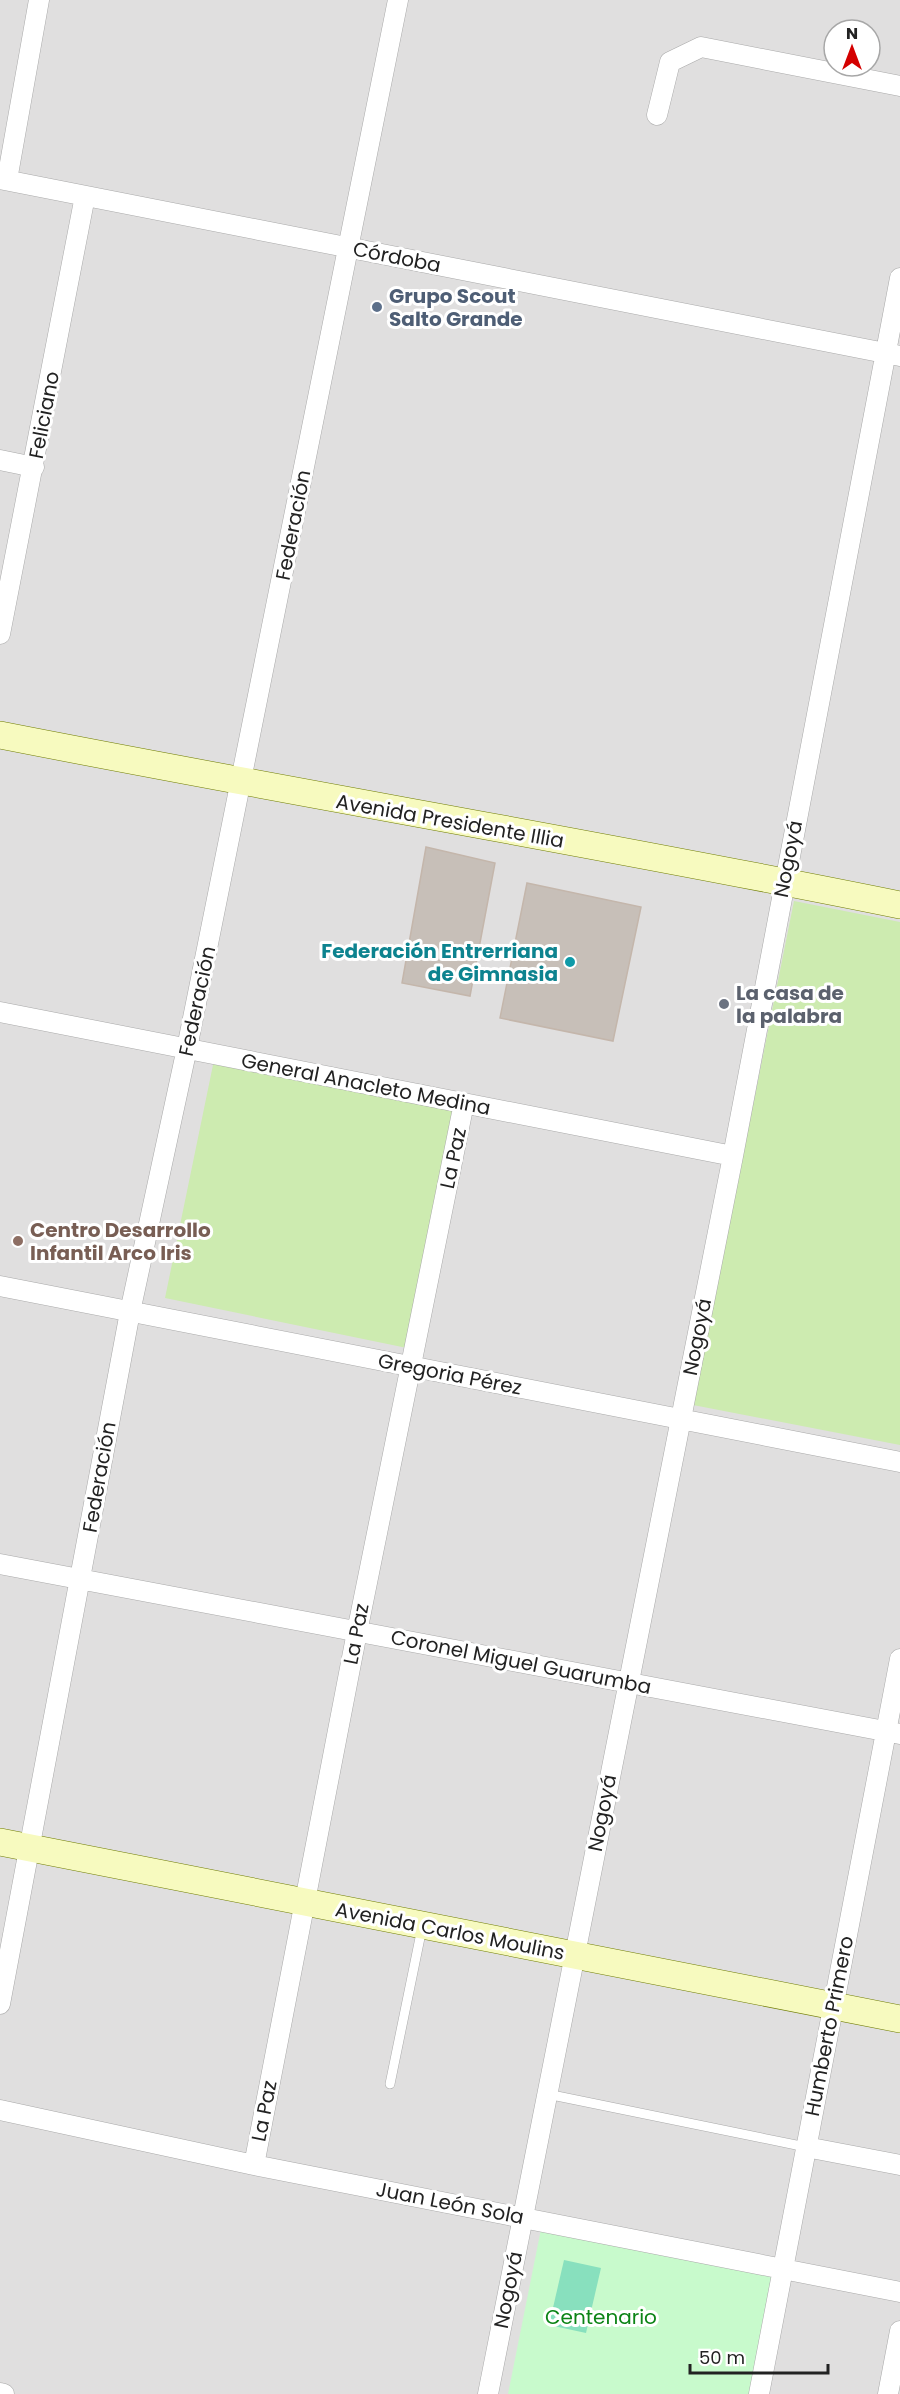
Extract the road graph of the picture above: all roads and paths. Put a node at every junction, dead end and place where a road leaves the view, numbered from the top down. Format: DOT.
graph roads {
  1 [pos="39,0"];
  2 [pos="398,0"];
  3 [pos="900,86"];
  4 [pos="657,115"];
  5 [pos="3,180"];
  6 [pos="85,196"];
  7 [pos="349,248"];
  8 [pos="900,278"];
  9 [pos="893,355"];
  10 [pos="0,460"];
  11 [pos="34,467"];
  12 [pos="0,634"];
  13 [pos="0,735"];
  14 [pos="241,783"];
  15 [pos="784,881"];
  16 [pos="900,905"];
  17 [pos="0,1012"];
  18 [pos="188,1048"];
  19 [pos="464,1103"];
  20 [pos="733,1156"];
  21 [pos="0,1286"];
  22 [pos="130,1312"];
  23 [pos="411,1366"];
  24 [pos="680,1420"];
  25 [pos="900,1462"];
  26 [pos="0,1564"];
  27 [pos="80,1580"];
  28 [pos="357,1632"];
  29 [pos="900,1659"];
  30 [pos="627,1682"];
  31 [pos="893,1733"];
  32 [pos="0,1842"];
  33 [pos="27,1847"];
  34 [pos="305,1902"];
  35 [pos="422,1926"];
  36 [pos="574,1955"];
  37 [pos="0,2004"];
  38 [pos="833,2006"];
  39 [pos="900,2019"];
  40 [pos="390,2084"];
  41 [pos="547,2094"];
  42 [pos="0,2110"];
  43 [pos="806,2147"];
  44 [pos="254,2165"];
  45 [pos="900,2165"];
  46 [pos="523,2218"];
  47 [pos="783,2270"];
  48 [pos="900,2292"];
  49 [pos="900,2331"];
  50 [pos="488,2394"];
  51 [pos="759,2394"];
  52 [pos="888,2394"];
  1 -- 5 [label="street"];
  2 -- 7 [label="street, Federación"];
  3 -- 4 [label="street"];
  5 -- 6 [label="street, Córdoba"];
  6 -- 7 [label="street, Córdoba"];
  6 -- 11 [label="street, Feliciano"];
  7 -- 9 [label="street, Córdoba"];
  7 -- 14 [label="street, Federación"];
  8 -- 9 [label="street, Nogoyá"];
  9 -- 15 [label="street, Nogoyá"];
  10 -- 11 [label="street"];
  11 -- 12 [label="street, Feliciano"];
  13 -- 14 [label="street, Avenida Presidente Illia"];
  14 -- 15 [label="street, Avenida Presidente Illia"];
  14 -- 18 [label="street, Federación"];
  15 -- 16 [label="street, Avenida Presidente Illia"];
  15 -- 20 [label="street, Nogoyá"];
  17 -- 18 [label="street, General Anacleto Medina"];
  18 -- 19 [label="street, General Anacleto Medina"];
  18 -- 22 [label="street, Federación"];
  19 -- 20 [label="street, General Anacleto Medina"];
  19 -- 23 [label="street, La Paz"];
  20 -- 24 [label="street, Nogoyá"];
  21 -- 22 [label="street, Gregoria Pérez"];
  22 -- 23 [label="street, Gregoria Pérez"];
  22 -- 27 [label="street, Federación"];
  23 -- 24 [label="street, Gregoria Pérez"];
  23 -- 28 [label="street, La Paz"];
  24 -- 25 [label="street, Gregoria Pérez"];
  24 -- 30 [label="street, Nogoyá"];
  26 -- 27 [label="street, Coronel Miguel Guarumba"];
  27 -- 28 [label="street, Coronel Miguel Guarumba"];
  27 -- 33 [label="street, Federación"];
  28 -- 30 [label="street, Coronel Miguel Guarumba"];
  28 -- 34 [label="street, La Paz"];
  29 -- 31 [label="street, Humberto Primero"];
  30 -- 31 [label="street, Coronel Miguel Guarumba"];
  30 -- 36 [label="street, Nogoyá"];
  31 -- 38 [label="street, Humberto Primero"];
  32 -- 33 [label="street, Avenida Carlos Moulins"];
  33 -- 34 [label="street, Avenida Carlos Moulins"];
  33 -- 37 [label="street, Federación"];
  34 -- 35 [label="street, Avenida Carlos Moulins"];
  34 -- 44 [label="street, La Paz"];
  35 -- 36 [label="street, Avenida Carlos Moulins"];
  35 -- 40 [label="lane"];
  36 -- 38 [label="street, Avenida Carlos Moulins"];
  36 -- 41 [label="street, Nogoyá"];
  38 -- 39 [label="street, Avenida Carlos Moulins"];
  38 -- 43 [label="street, Humberto Primero"];
  41 -- 43 [label="lane"];
  41 -- 46 [label="street, Nogoyá"];
  42 -- 44 [label="street, Juan León Sola"];
  43 -- 45 [label="street"];
  43 -- 47 [label="street, Humberto Primero"];
  44 -- 46 [label="street, Juan León Sola"];
  46 -- 47 [label="street, Juan León Sola"];
  46 -- 50 [label="street, Nogoyá"];
  47 -- 48 [label="street, Juan León Sola"];
  47 -- 51 [label="street, Humberto Primero"];
  49 -- 52 [label="street"];
}
